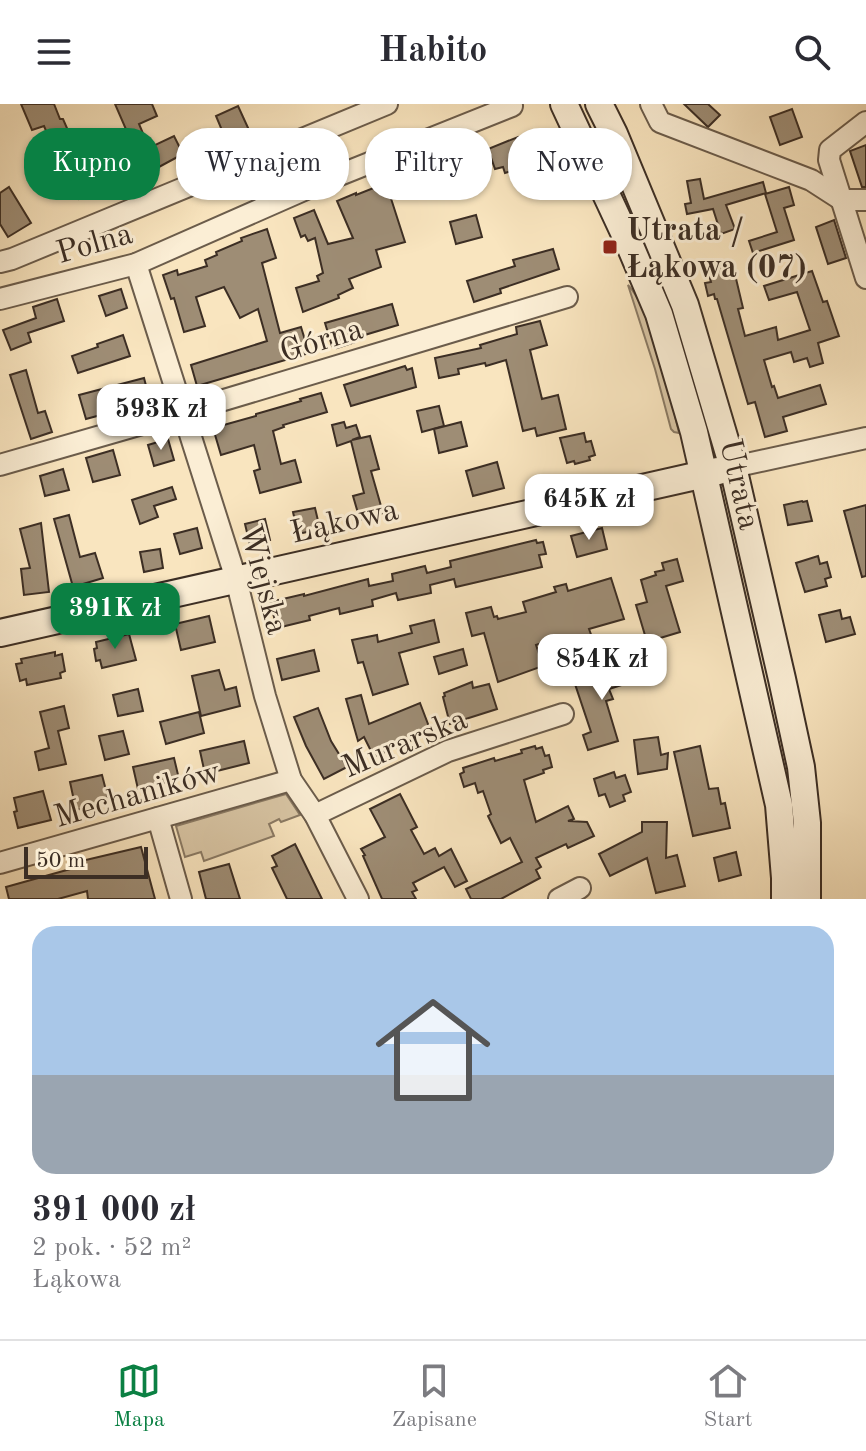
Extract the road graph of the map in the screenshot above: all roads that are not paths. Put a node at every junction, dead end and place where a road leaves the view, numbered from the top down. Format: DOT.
graph roads {
  1 [pos="387,104"];
  2 [pos="564,104"];
  3 [pos="599,104"];
  4 [pos="651,104"];
  5 [pos="512,106"];
  6 [pos="866,122"];
  7 [pos="842,200"];
  8 [pos="866,200"];
  9 [pos="0,262"];
  10 [pos="136,264"];
  11 [pos="866,278"];
  12 [pos="567,297"];
  13 [pos="0,299"];
  14 [pos="184,412"];
  15 [pos="866,438"];
  16 [pos="0,465"];
  17 [pos="733,467"];
  18 [pos="704,474"];
  19 [pos="236,579"];
  20 [pos="0,633"];
  21 [pos="563,714"];
  22 [pos="291,780"];
  23 [pos="315,815"];
  24 [pos="158,818"];
  25 [pos="0,863"];
  26 [pos="580,888"];
  27 [pos="181,899"];
  28 [pos="358,899"];
  29 [pos="559,899"];
  30 [pos="785,899"];
  31 [pos="807,899"];
  1 -- 9 [label="street"];
  2 -- 18 [label="main road, Utrata"];
  3 -- 17 [label="main road, Utrata"];
  4 -- 7 [label="street"];
  5 -- 10 [label="street, Polna"];
  6 -- 7 [label="street"];
  7 -- 8 [label="street"];
  7 -- 11 [label="street"];
  10 -- 13 [label="street, Polna"];
  10 -- 14 [label="street, Wiejska"];
  12 -- 14 [label="street, Górna"];
  14 -- 16 [label="street, Górna"];
  14 -- 19 [label="street, Wiejska"];
  15 -- 17 [label="street"];
  17 -- 18 [label="main road, Łąkowa"];
  17 -- 31 [label="main road, Utrata"];
  18 -- 19 [label="main road, Łąkowa"];
  18 -- 30 [label="main road, Utrata"];
  19 -- 20 [label="main road, Łąkowa"];
  19 -- 22 [label="street, Wiejska"];
  21 -- 23 [label="street, Murarska"];
  22 -- 23 [label="street, Wiejska"];
  22 -- 24 [label="street, Mechaników"];
  23 -- 28 [label="street, Wiejska"];
  24 -- 25 [label="street, Mechaników"];
  24 -- 27 [label="street"];
  26 -- 29 [label="street"];
}
